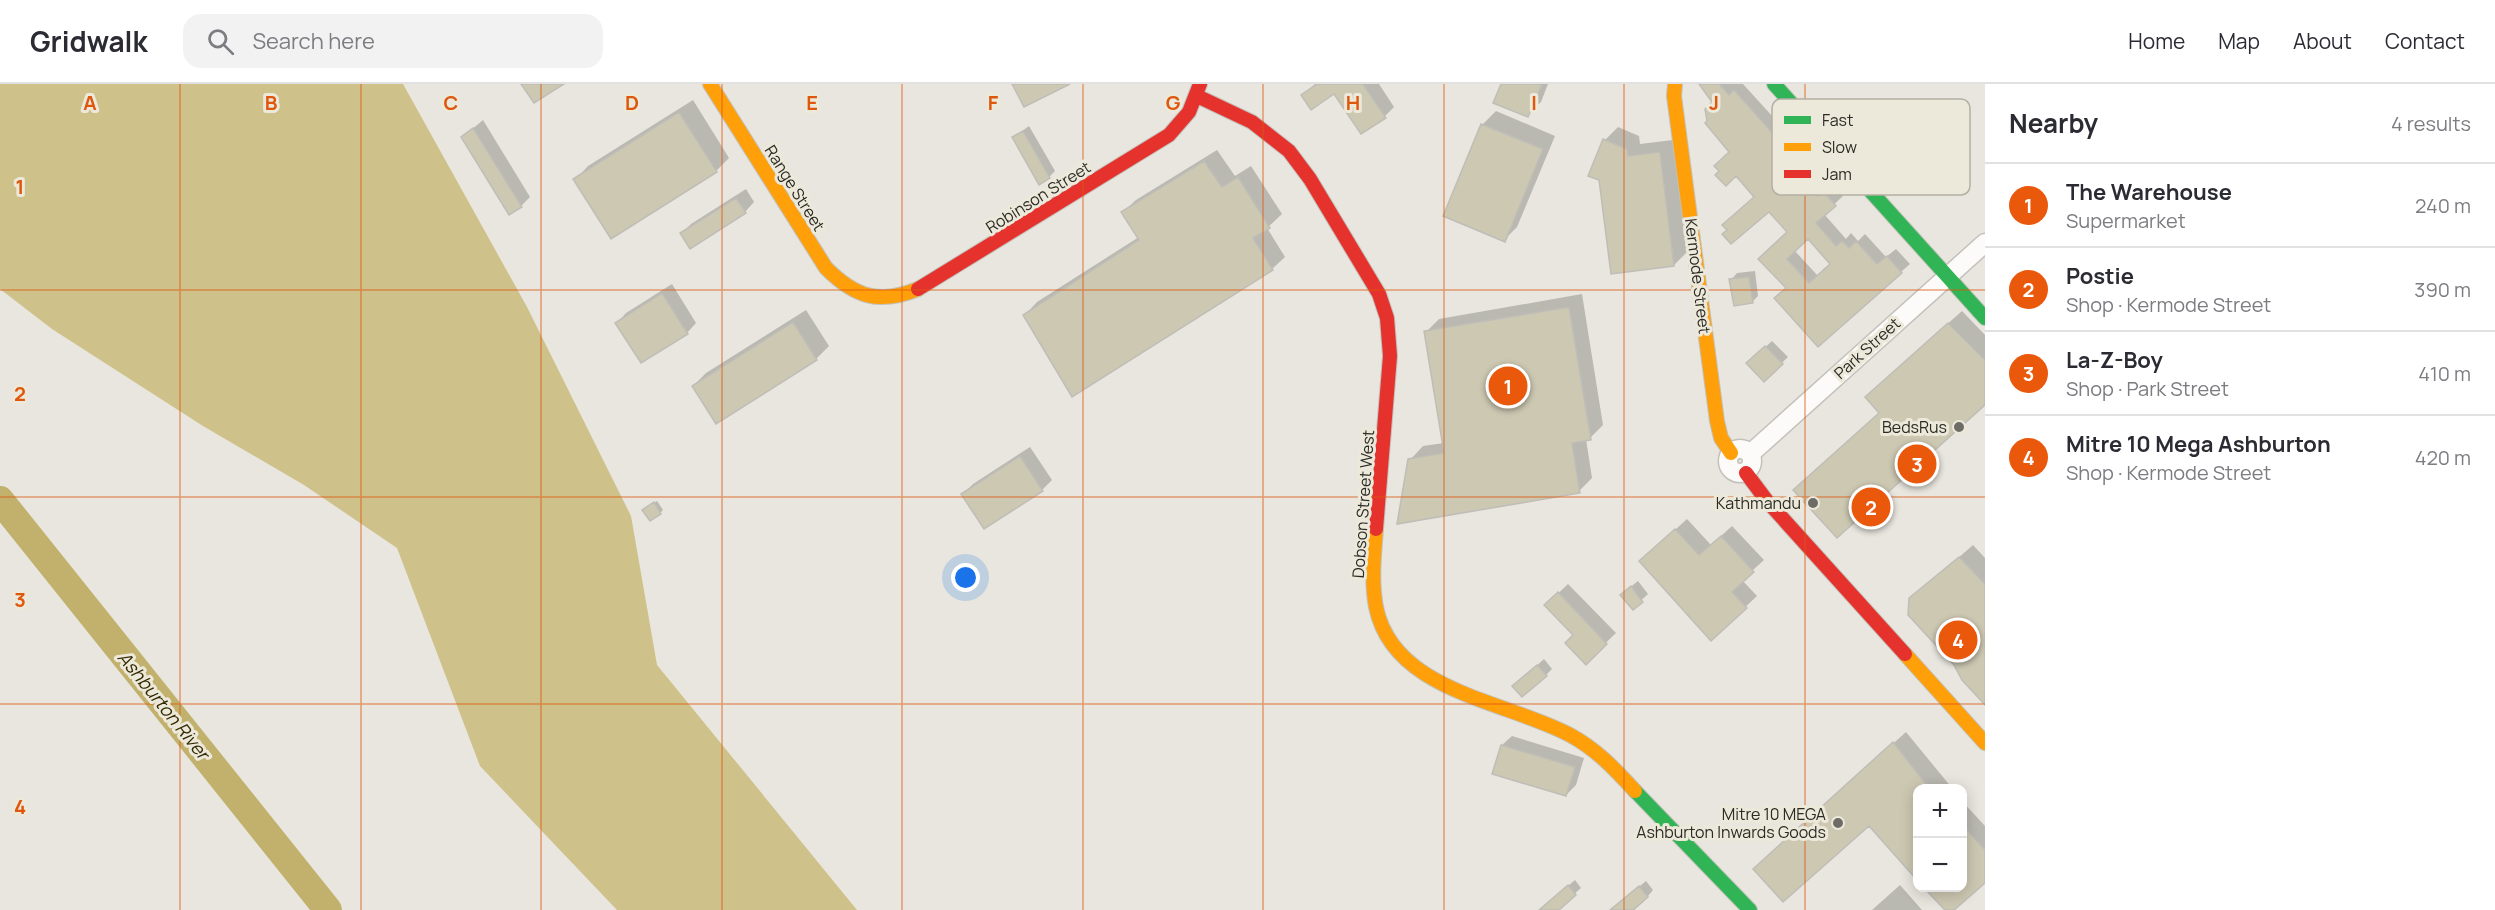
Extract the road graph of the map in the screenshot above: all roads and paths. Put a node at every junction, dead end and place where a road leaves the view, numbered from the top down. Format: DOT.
graph roads {
  1 [pos="710,84"];
  2 [pos="1774,84"];
  3 [pos="1671,88"];
  4 [pos="1198,90"];
  5 [pos="1787,99"];
  6 [pos="1873,195"];
  7 [pos="1985,243"];
  8 [pos="1947,277"];
  9 [pos="865,297"];
  10 [pos="1985,318"];
  11 [pos="1731,453"];
  12 [pos="1750,454"];
  13 [pos="1746,472"];
  14 [pos="1985,743"];
  15 [pos="1750,910"];
  1 -- 9 [label="street, Range Street"];
  2 -- 5 [label="street"];
  3 -- 11 [label="street, Kermode Street"];
  4 -- 9 [label="street, Robinson Street"];
  4 -- 15 [label="street, Dobson Street West"];
  6 -- 8 [label="street"];
  7 -- 8 [label="street, Park Street"];
  8 -- 10 [label="street"];
  8 -- 12 [label="street, Park Street"];
  11 -- 12 [label="street"];
  11 -- 13 [label="street"];
  12 -- 13 [label="street"];
  13 -- 14 [label="street"];
}
